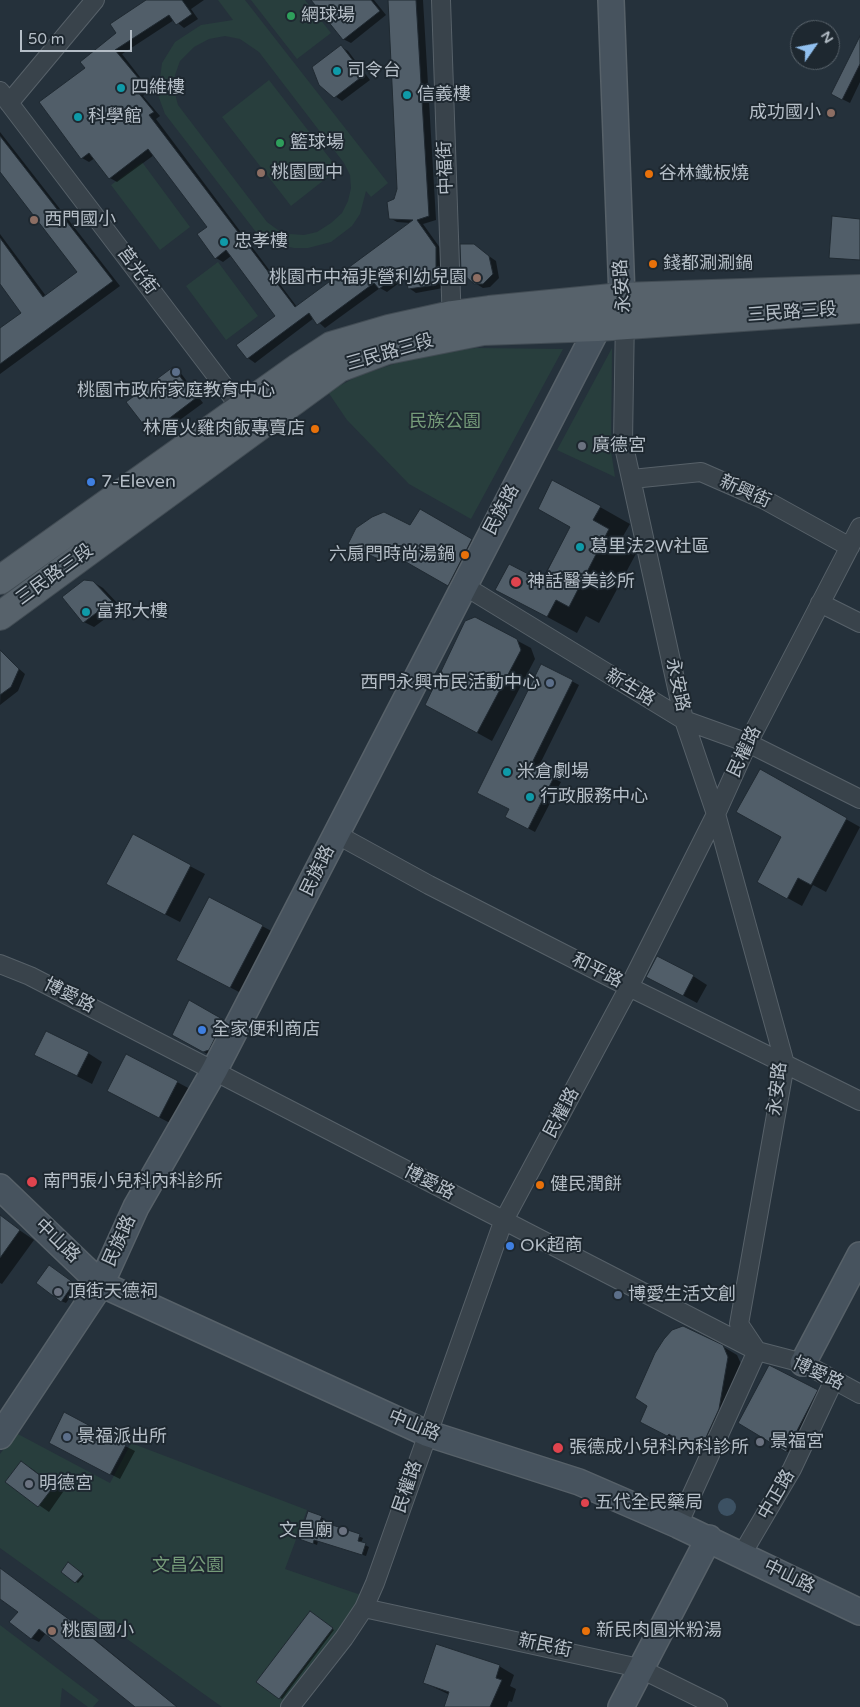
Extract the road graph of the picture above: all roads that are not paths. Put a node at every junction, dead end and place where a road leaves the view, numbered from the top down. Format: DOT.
graph roads {
  1 [pos="95,0"];
  2 [pos="441,0"];
  3 [pos="611,0"];
  4 [pos="4,97"];
  5 [pos="860,289"];
  6 [pos="622,297"];
  7 [pos="860,309"];
  8 [pos="626,324"];
  9 [pos="452,325"];
  10 [pos="598,327"];
  11 [pos="248,418"];
  12 [pos="632,479"];
  13 [pos="860,527"];
  14 [pos="850,547"];
  15 [pos="0,580"];
  16 [pos="463,585"];
  17 [pos="820,604"];
  18 [pos="0,616"];
  19 [pos="860,623"];
  20 [pos="684,720"];
  21 [pos="748,743"];
  22 [pos="860,799"];
  23 [pos="716,814"];
  24 [pos="336,834"];
  25 [pos="0,964"];
  26 [pos="629,987"];
  27 [pos="785,1064"];
  28 [pos="214,1071"];
  29 [pos="860,1102"];
  30 [pos="0,1187"];
  31 [pos="503,1222"];
  32 [pos="860,1255"];
  33 [pos="101,1284"];
  34 [pos="757,1351"];
  35 [pos="803,1363"];
  36 [pos="834,1380"];
  37 [pos="860,1394"];
  38 [pos="426,1433"];
  39 [pos="0,1436"];
  40 [pos="678,1524"];
  41 [pos="709,1538"];
  42 [pos="742,1554"];
  43 [pos="364,1608"];
  44 [pos="860,1612"];
  45 [pos="639,1668"];
  46 [pos="290,1707"];
  47 [pos="621,1707"];
  48 [pos="718,1707"];
  1 -- 4 [label="street"];
  2 -- 9 [label="street, 中福街"];
  3 -- 6 [label="main road, 永安路"];
  4 -- 11 [label="street, 莒光街"];
  5 -- 6 [label="main road, 三民路三段"];
  6 -- 8 [label="street, 永安路"];
  6 -- 9 [label="main road, 三民路三段"];
  6 -- 10 [label="main road, 民族路"];
  7 -- 8 [label="main road, 三民路三段"];
  8 -- 10 [label="main road, 三民路三段"];
  8 -- 12 [label="street, 永安路"];
  9 -- 10 [label="main road, 三民路三段"];
  9 -- 11 [label="main road, 三民路三段"];
  10 -- 16 [label="main road, 民族路"];
  11 -- 15 [label="main road, 三民路三段"];
  11 -- 18 [label="main road, 三民路三段"];
  12 -- 14 [label="street, 新興街"];
  12 -- 20 [label="street, 永安路"];
  13 -- 14 [label="street, 民權路"];
  14 -- 17 [label="street, 民權路"];
  16 -- 20 [label="street, 新生路"];
  16 -- 24 [label="main road, 民族路"];
  17 -- 19 [label="street"];
  17 -- 21 [label="street, 民權路"];
  20 -- 21 [label="street, 新生路"];
  20 -- 23 [label="street, 永安路"];
  21 -- 22 [label="street, 新生路"];
  21 -- 23 [label="street, 民權路"];
  23 -- 26 [label="street, 民權路"];
  23 -- 27 [label="street, 永安路"];
  24 -- 26 [label="street, 和平路"];
  24 -- 28 [label="main road, 民族路"];
  25 -- 28 [label="street, 博愛路"];
  26 -- 27 [label="street, 和平路"];
  26 -- 31 [label="street, 民權路"];
  27 -- 29 [label="street, 和平路"];
  27 -- 34 [label="street, 永安路"];
  28 -- 31 [label="street, 博愛路"];
  28 -- 33 [label="main road, 民族路"];
  30 -- 33 [label="main road, 中山路"];
  31 -- 34 [label="street, 博愛路"];
  31 -- 38 [label="street, 民權路"];
  32 -- 35 [label="main road"];
  33 -- 38 [label="main road, 中山路"];
  33 -- 39 [label="main road, 民族路"];
  34 -- 35 [label="street, 博愛路"];
  34 -- 40 [label="street"];
  35 -- 36 [label="street, 博愛路"];
  36 -- 37 [label="street, 博愛路"];
  36 -- 42 [label="street, 中正路"];
  38 -- 40 [label="main road, 中山路"];
  38 -- 43 [label="street, 民權路"];
  40 -- 41 [label="main road, 中山路"];
  41 -- 42 [label="main road, 中山路"];
  41 -- 45 [label="main road"];
  42 -- 44 [label="main road, 中山路"];
  43 -- 45 [label="street, 新民街"];
  43 -- 46 [label="street, 民權路"];
  45 -- 47 [label="main road"];
  45 -- 48 [label="street, 新民街"];
}
